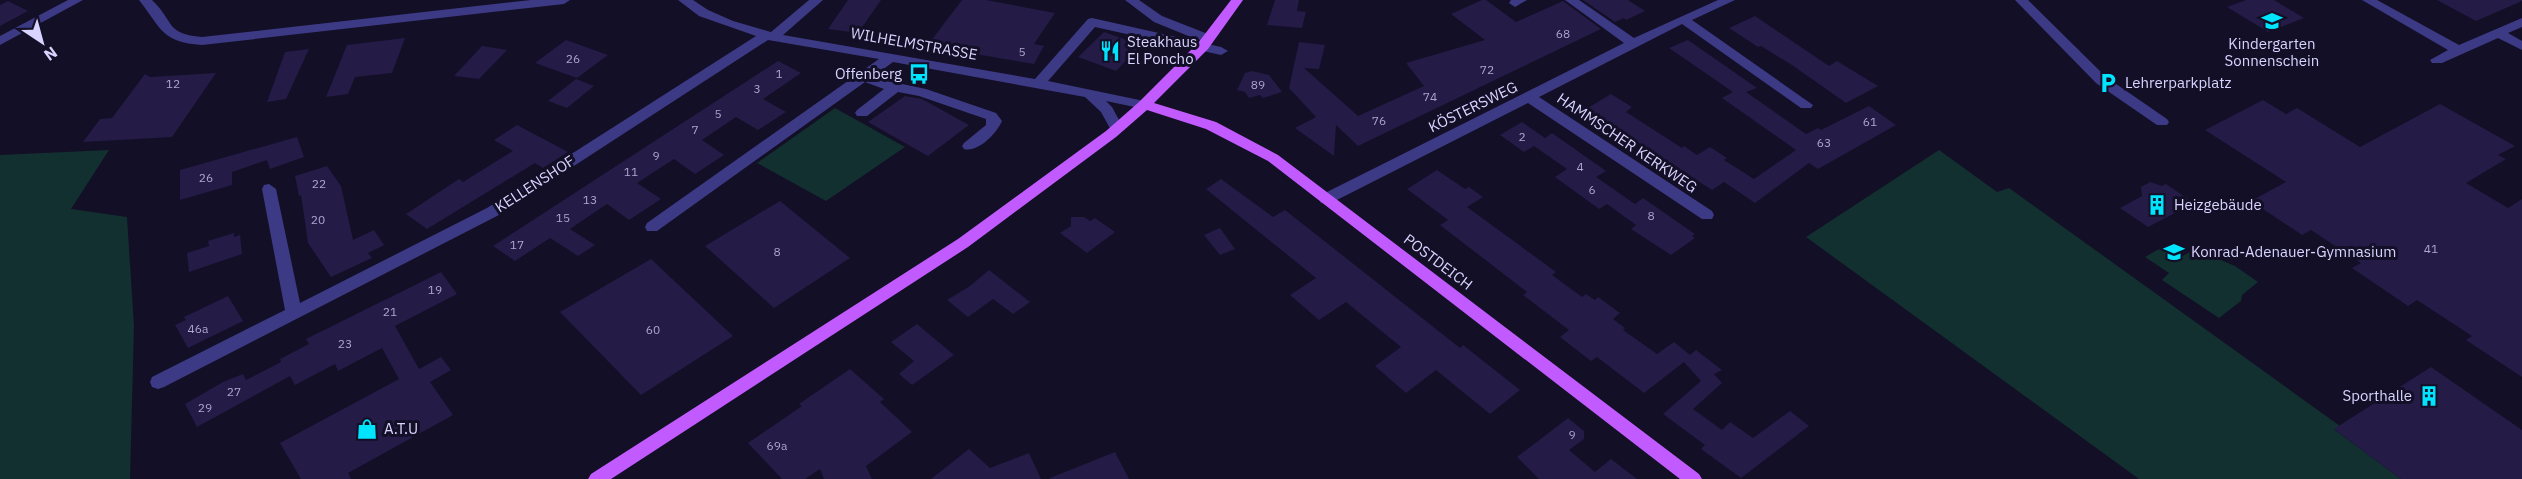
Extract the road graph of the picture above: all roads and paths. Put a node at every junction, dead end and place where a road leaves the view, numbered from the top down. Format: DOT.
graph roads {
  1 [pos="77,0"];
  2 [pos="145,0"];
  3 [pos="564,0"];
  4 [pos="684,0"];
  5 [pos="817,0"];
  6 [pos="1131,0"];
  7 [pos="1237,0"];
  8 [pos="1571,0"];
  9 [pos="1730,0"];
  10 [pos="2021,0"];
  11 [pos="2368,0"];
  12 [pos="1683,19"];
  13 [pos="2522,22"];
  14 [pos="2499,33"];
  15 [pos="770,36"];
  16 [pos="0,41"];
  17 [pos="1206,42"];
  18 [pos="1634,44"];
  19 [pos="2522,46"];
  20 [pos="1221,51"];
  21 [pos="2459,51"];
  22 [pos="891,57"];
  23 [pos="2438,60"];
  24 [pos="864,76"];
  25 [pos="1038,84"];
  26 [pos="895,88"];
  27 [pos="1089,93"];
  28 [pos="1529,97"];
  29 [pos="1144,105"];
  30 [pos="1806,105"];
  31 [pos="862,113"];
  32 [pos="2162,122"];
  33 [pos="1117,129"];
  34 [pos="969,146"];
  35 [pos="269,189"];
  36 [pos="1326,199"];
  37 [pos="1707,216"];
  38 [pos="652,227"];
  39 [pos="294,314"];
  40 [pos="158,382"];
  41 [pos="597,479"];
  42 [pos="1693,479"];
  1 -- 16 [label="street"];
  2 -- 3 [label="street"];
  4 -- 15 [label="street, WILHELMSTRASSE"];
  5 -- 15 [label="street, KELLENSHOF"];
  6 -- 17 [label="street"];
  7 -- 17 [label="main road"];
  8 -- 18 [label="street"];
  9 -- 12 [label="street, KÖSTERSWEG"];
  10 -- 32 [label="street"];
  11 -- 21 [label="street"];
  12 -- 18 [label="street, KÖSTERSWEG"];
  12 -- 30 [label="street"];
  13 -- 14 [label="street"];
  14 -- 19 [label="street"];
  14 -- 21 [label="street"];
  15 -- 22 [label="street, WILHELMSTRASSE"];
  15 -- 39 [label="street, KELLENSHOF"];
  17 -- 20 [label="street"];
  17 -- 25 [label="street"];
  17 -- 29 [label="main road"];
  18 -- 28 [label="street, KÖSTERSWEG"];
  21 -- 23 [label="street"];
  22 -- 24 [label="street"];
  22 -- 25 [label="street, WILHELMSTRASSE"];
  24 -- 26 [label="street"];
  24 -- 38 [label="street"];
  25 -- 27 [label="street, WILHELMSTRASSE"];
  26 -- 31 [label="street"];
  26 -- 34 [label="street"];
  27 -- 29 [label="street, WILHELMSTRASSE"];
  27 -- 33 [label="street"];
  28 -- 36 [label="street, KÖSTERSWEG"];
  28 -- 37 [label="street, HAMMSCHER KERKWEG"];
  29 -- 33 [label="main road"];
  29 -- 36 [label="main road, POSTDEICH"];
  33 -- 41 [label="main road"];
  35 -- 39 [label="street"];
  36 -- 42 [label="main road, POSTDEICH"];
  39 -- 40 [label="street, KELLENSHOF"];
}
